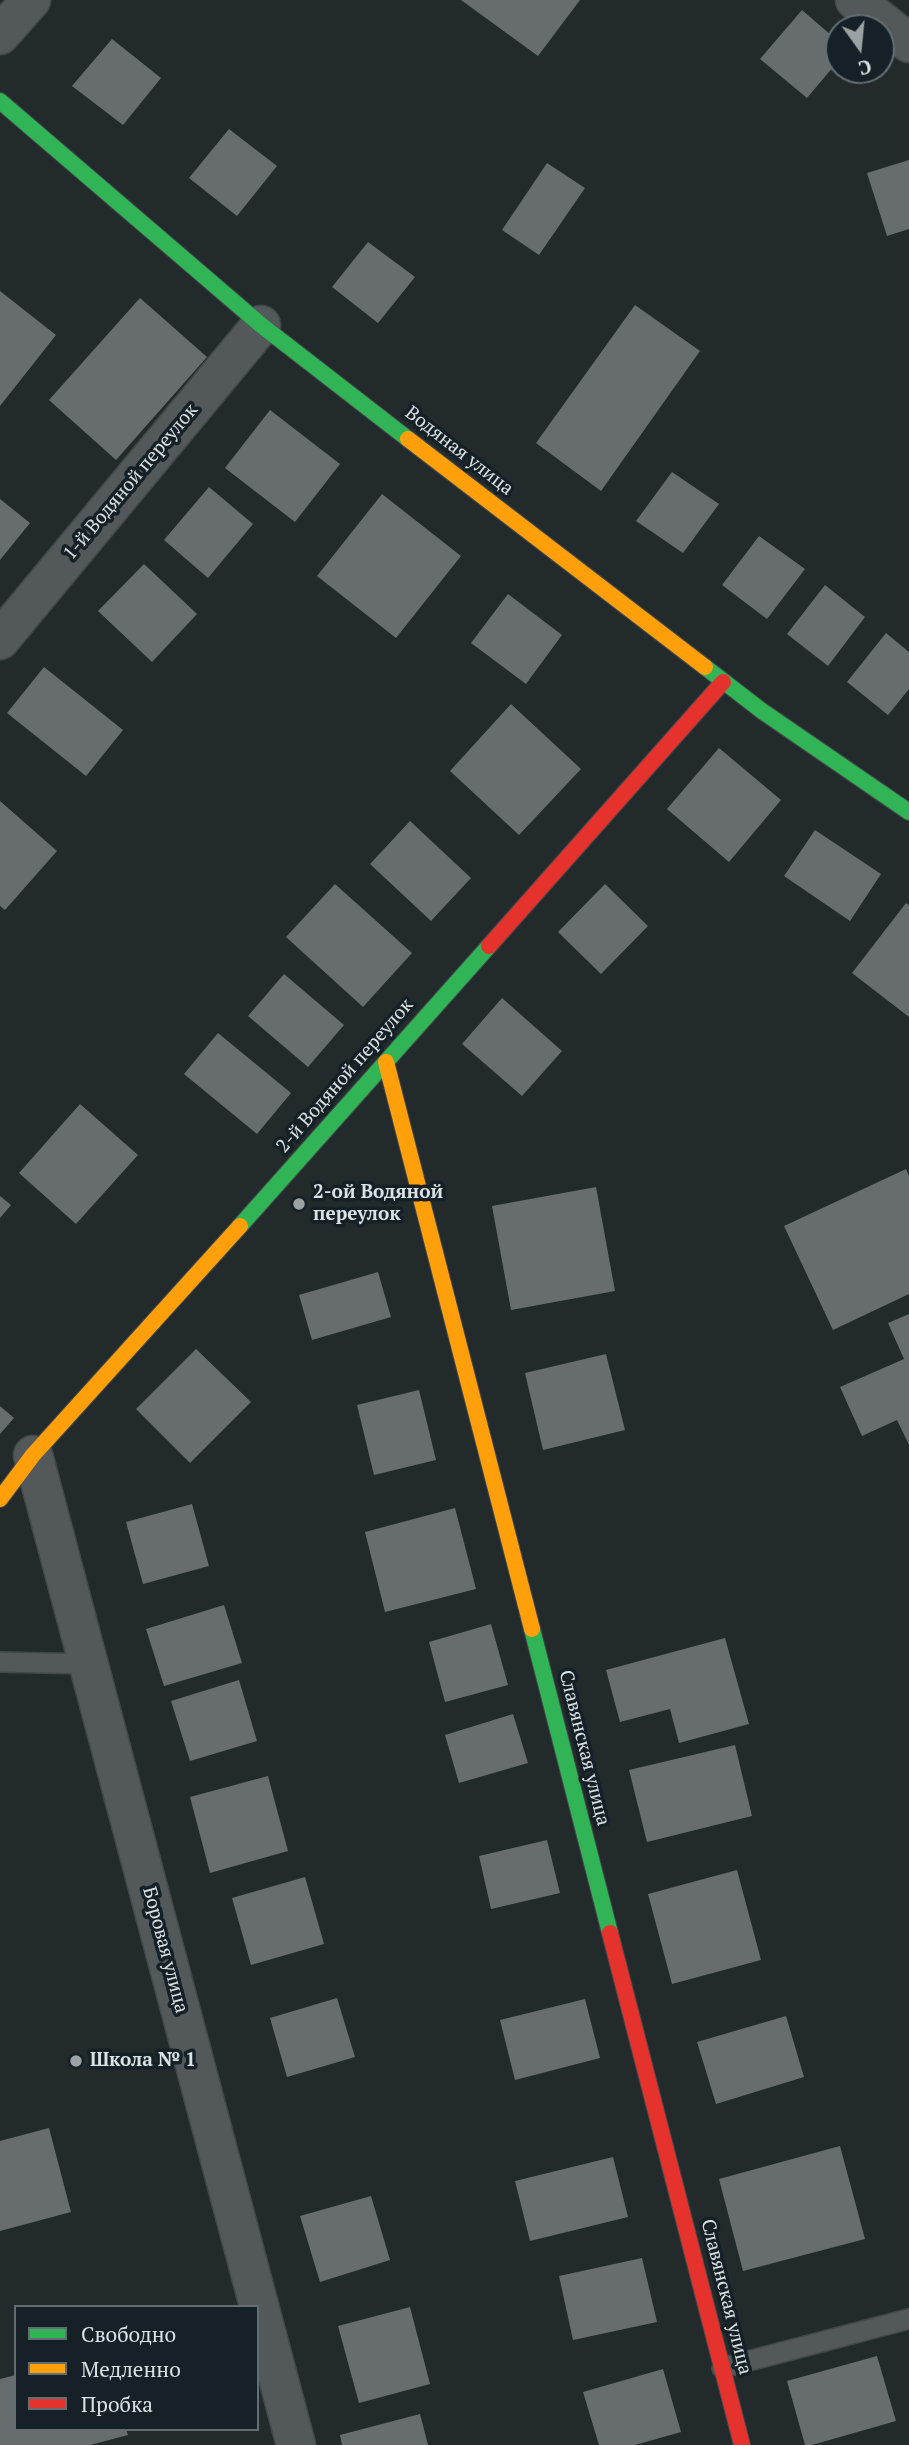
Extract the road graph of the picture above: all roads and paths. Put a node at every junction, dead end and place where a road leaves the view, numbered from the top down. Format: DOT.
graph roads {
  1 [pos="31,0"];
  2 [pos="855,0"];
  3 [pos="0,35"];
  4 [pos="909,43"];
  5 [pos="0,101"];
  6 [pos="261,324"];
  7 [pos="0,640"];
  8 [pos="723,682"];
  9 [pos="909,812"];
  10 [pos="386,1062"];
  11 [pos="33,1455"];
  12 [pos="0,1499"];
  13 [pos="0,1662"];
  14 [pos="89,1664"];
  15 [pos="259,2305"];
  16 [pos="259,2305"];
  17 [pos="909,2319"];
  18 [pos="722,2368"];
  19 [pos="296,2445"];
  20 [pos="742,2445"];
  1 -- 3 [label="street"];
  2 -- 4 [label="street"];
  5 -- 6 [label="street, Водяная улица"];
  6 -- 7 [label="street, 1-й Водяной переулок"];
  6 -- 8 [label="street, Водяная улица"];
  8 -- 9 [label="street, Водяная улица"];
  8 -- 10 [label="street, 2-й Водяной переулок"];
  10 -- 11 [label="street, 2-й Водяной переулок"];
  10 -- 18 [label="street, Славянская улица"];
  11 -- 12 [label="street, 2-й Водяной переулок"];
  11 -- 14 [label="street, Боровая улица"];
  13 -- 14 [label="lane"];
  14 -- 15 [label="street, Боровая улица"];
  16 -- 19 [label="street, Боровая улица"];
  17 -- 18 [label="lane"];
  18 -- 20 [label="street, Славянская улица"];
}
